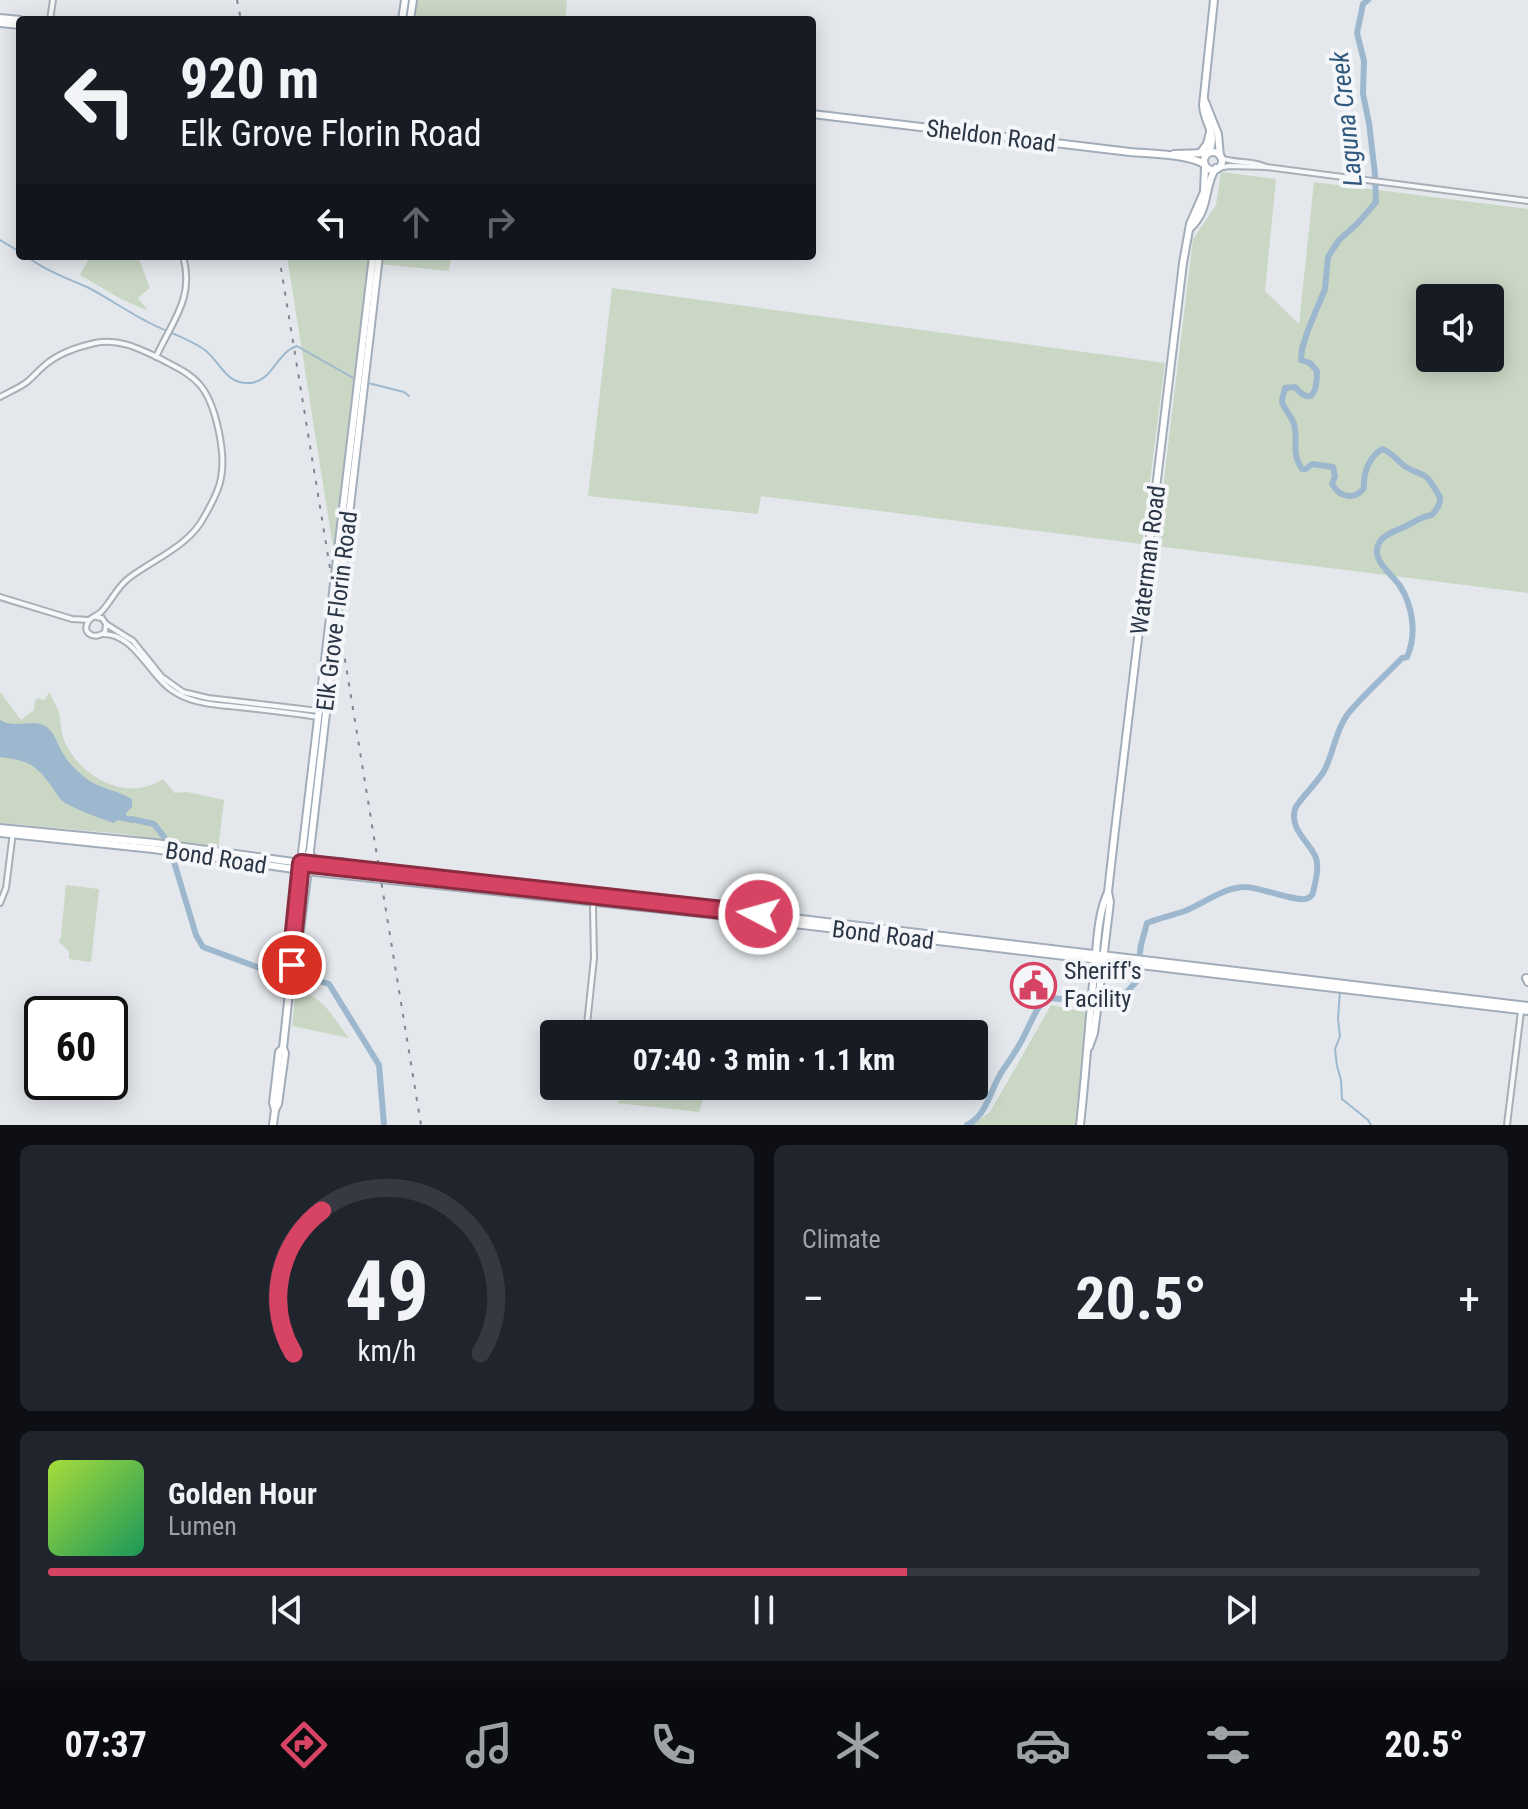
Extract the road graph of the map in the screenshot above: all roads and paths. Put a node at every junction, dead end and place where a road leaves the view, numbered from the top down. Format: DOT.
graph roads {
  1 [pos="1214,0"];
  2 [pos="1204,99"];
  3 [pos="816,114"];
  4 [pos="1206,153"];
  5 [pos="1171,155"];
  6 [pos="1221,157"];
  7 [pos="1205,165"];
  8 [pos="1266,167"];
  9 [pos="1217,168"];
  10 [pos="1528,201"];
  11 [pos="1190,228"];
  12 [pos="184,260"];
  13 [pos="375,260"];
  14 [pos="376,260"];
  15 [pos="370,285"];
  16 [pos="374,300"];
  17 [pos="156,357"];
  18 [pos="0,397"];
  19 [pos="338,550"];
  20 [pos="342,568"];
  21 [pos="0,597"];
  22 [pos="107,604"];
  23 [pos="96,617"];
  24 [pos="72,619"];
  25 [pos="89,620"];
  26 [pos="105,622"];
  27 [pos="87,628"];
  28 [pos="103,634"];
  29 [pos="322,714"];
  30 [pos="315,749"];
  31 [pos="318,770"];
  32 [pos="311,778"];
  33 [pos="316,791"];
  34 [pos="0,831"];
  35 [pos="13,832"];
  36 [pos="185,852"];
  37 [pos="309,853"];
  38 [pos="304,867"];
  39 [pos="363,870"];
  40 [pos="433,881"];
  41 [pos="536,889"];
  42 [pos="501,891"];
  43 [pos="594,899"];
  44 [pos="0,903"];
  45 [pos="759,914"];
  46 [pos="727,916"];
  47 [pos="293,933"];
  48 [pos="297,949"];
  49 [pos="1099,957"];
  50 [pos="1145,963"];
  51 [pos="292,965"];
  52 [pos="1281,977"];
  53 [pos="1241,978"];
  54 [pos="1332,986"];
  55 [pos="1347,987"];
  56 [pos="1428,995"];
  57 [pos="1396,996"];
  58 [pos="1525,1008"];
  59 [pos="587,1020"];
  60 [pos="273,1125"];
  61 [pos="1080,1125"];
  62 [pos="1507,1125"];
  1 -- 2 [label="main road"];
  2 -- 4 [label="main road"];
  2 -- 6 [label="main road"];
  3 -- 5 [label="main road, Sheldon Road"];
  4 -- 5 [label="main road, Sheldon Road"];
  4 -- 6 [label="main road"];
  4 -- 7 [label="main road"];
  5 -- 7 [label="main road, Sheldon Road"];
  6 -- 8 [label="street"];
  6 -- 9 [label="main road"];
  7 -- 9 [label="main road"];
  7 -- 11 [label="main road, Waterman Road"];
  8 -- 9 [label="street"];
  8 -- 10 [label="street"];
  9 -- 11 [label="main road, Waterman Road"];
  11 -- 49 [label="main road, Waterman Road"];
  12 -- 17 [label="street"];
  13 -- 15 [label="main road, Elk Grove Florin Road"];
  14 -- 16 [label="main road, Elk Grove Florin Road"];
  15 -- 16 [label="main road"];
  15 -- 19 [label="main road, Elk Grove Florin Road"];
  16 -- 20 [label="main road, Elk Grove Florin Road"];
  17 -- 18 [label="street"];
  17 -- 22 [label="street"];
  19 -- 20 [label="main road"];
  19 -- 29 [label="main road, Elk Grove Florin Road"];
  20 -- 29 [label="main road, Elk Grove Florin Road"];
  21 -- 24 [label="street"];
  22 -- 23 [label="street"];
  22 -- 26 [label="street"];
  23 -- 25 [label="street"];
  23 -- 26 [label="street"];
  24 -- 25 [label="street"];
  24 -- 27 [label="street"];
  25 -- 27 [label="street"];
  26 -- 28 [label="street"];
  26 -- 29 [label="street"];
  27 -- 28 [label="street"];
  28 -- 29 [label="street"];
  29 -- 30 [label="main road, Elk Grove Florin Road"];
  29 -- 31 [label="main road, Elk Grove Florin Road"];
  30 -- 31 [label="main road"];
  30 -- 32 [label="main road, Elk Grove Florin Road"];
  31 -- 33 [label="main road, Elk Grove Florin Road"];
  32 -- 33 [label="main road"];
  32 -- 38 [label="main road, Elk Grove Florin Road"];
  33 -- 37 [label="main road, Elk Grove Florin Road"];
  34 -- 35 [label="main road, Bond Road"];
  35 -- 36 [label="main road, Bond Road"];
  35 -- 44 [label="street"];
  36 -- 38 [label="main road, Bond Road"];
  36 -- 38 [label="main road, Bond Road"];
  37 -- 38 [label="main road, Elk Grove Florin Road"];
  37 -- 39 [label="main road"];
  38 -- 39 [label="main road, Bond Road"];
  38 -- 40 [label="main road, Bond Road"];
  38 -- 47 [label="main road, Elk Grove Florin Road"];
  38 -- 48 [label="main road, Elk Grove Florin Road"];
  39 -- 40 [label="main road, Bond Road"];
  40 -- 41 [label="main road, Bond Road"];
  40 -- 42 [label="main road, Bond Road"];
  41 -- 42 [label="main road"];
  41 -- 43 [label="main road, Bond Road"];
  42 -- 43 [label="main road, Bond Road"];
  43 -- 45 [label="main road, Bond Road"];
  43 -- 46 [label="main road, Bond Road"];
  43 -- 59 [label="street"];
  45 -- 46 [label="main road"];
  45 -- 49 [label="main road, Bond Road"];
  46 -- 49 [label="main road, Bond Road"];
  47 -- 48 [label="main road"];
  47 -- 51 [label="main road, Elk Grove Florin Road"];
  48 -- 51 [label="main road, Elk Grove Florin Road"];
  49 -- 50 [label="main road, Bond Road"];
  49 -- 61 [label="main road, Waterman Road"];
  50 -- 52 [label="main road, Bond Road"];
  50 -- 53 [label="main road, Bond Road"];
  51 -- 60 [label="main road, Elk Grove Florin Road"];
  52 -- 53 [label="main road"];
  52 -- 54 [label="main road, Bond Road"];
  53 -- 54 [label="main road, Bond Road"];
  54 -- 55 [label="main road, Bond Road"];
  55 -- 56 [label="main road, Bond Road"];
  55 -- 57 [label="main road, Bond Road"];
  56 -- 57 [label="main road"];
  56 -- 58 [label="main road, Bond Road"];
  57 -- 58 [label="main road, Bond Road"];
  58 -- 62 [label="street"];
}
